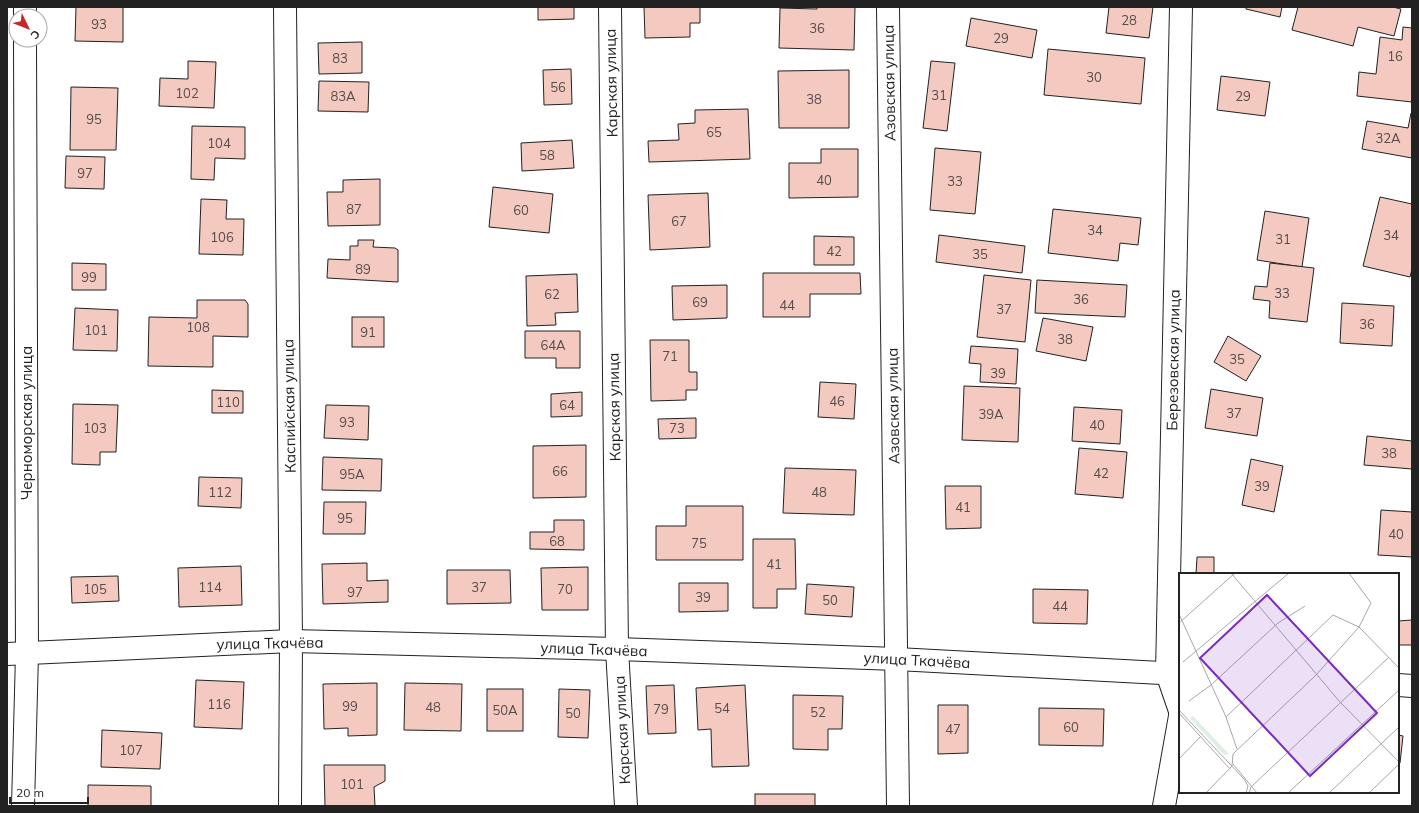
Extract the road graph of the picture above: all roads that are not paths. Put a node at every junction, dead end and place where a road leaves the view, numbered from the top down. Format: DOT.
graph roads {
  1 [pos="285,7"];
  2 [pos="610,7"];
  3 [pos="888,7"];
  4 [pos="1181,7"];
  5 [pos="25,48"];
  6 [pos="291,641"];
  7 [pos="617,649"];
  8 [pos="17,654"];
  9 [pos="897,659"];
  10 [pos="1173,673"];
  11 [pos="1399,685"];
  12 [pos="1412,686"];
  13 [pos="1179,706"];
  14 [pos="1179,722"];
  15 [pos="23,806"];
  16 [pos="290,806"];
  17 [pos="626,806"];
  18 [pos="898,806"];
  19 [pos="1164,806"];
  1 -- 6 [label="street, Каспийская улица"];
  2 -- 7 [label="street, Карская улица"];
  3 -- 9 [label="street, Азовская улица"];
  4 -- 10 [label="street, Березовская улица"];
  5 -- 8 [label="street, Черноморская улица"];
  6 -- 7 [label="street, улица Ткачёва"];
  6 -- 8 [label="street, улица Ткачёва"];
  6 -- 16 [label="street, Каспийская улица"];
  7 -- 9 [label="street, улица Ткачёва"];
  7 -- 17 [label="street, Карская улица"];
  8 -- 15 [label="street, Черноморская улица"];
  9 -- 10 [label="street, улица Ткачёва"];
  9 -- 18 [label="street, Азовская улица"];
  10 -- 13 [label="street, Березовская улица"];
  11 -- 12 [label="street"];
  14 -- 19 [label="street"];
}
